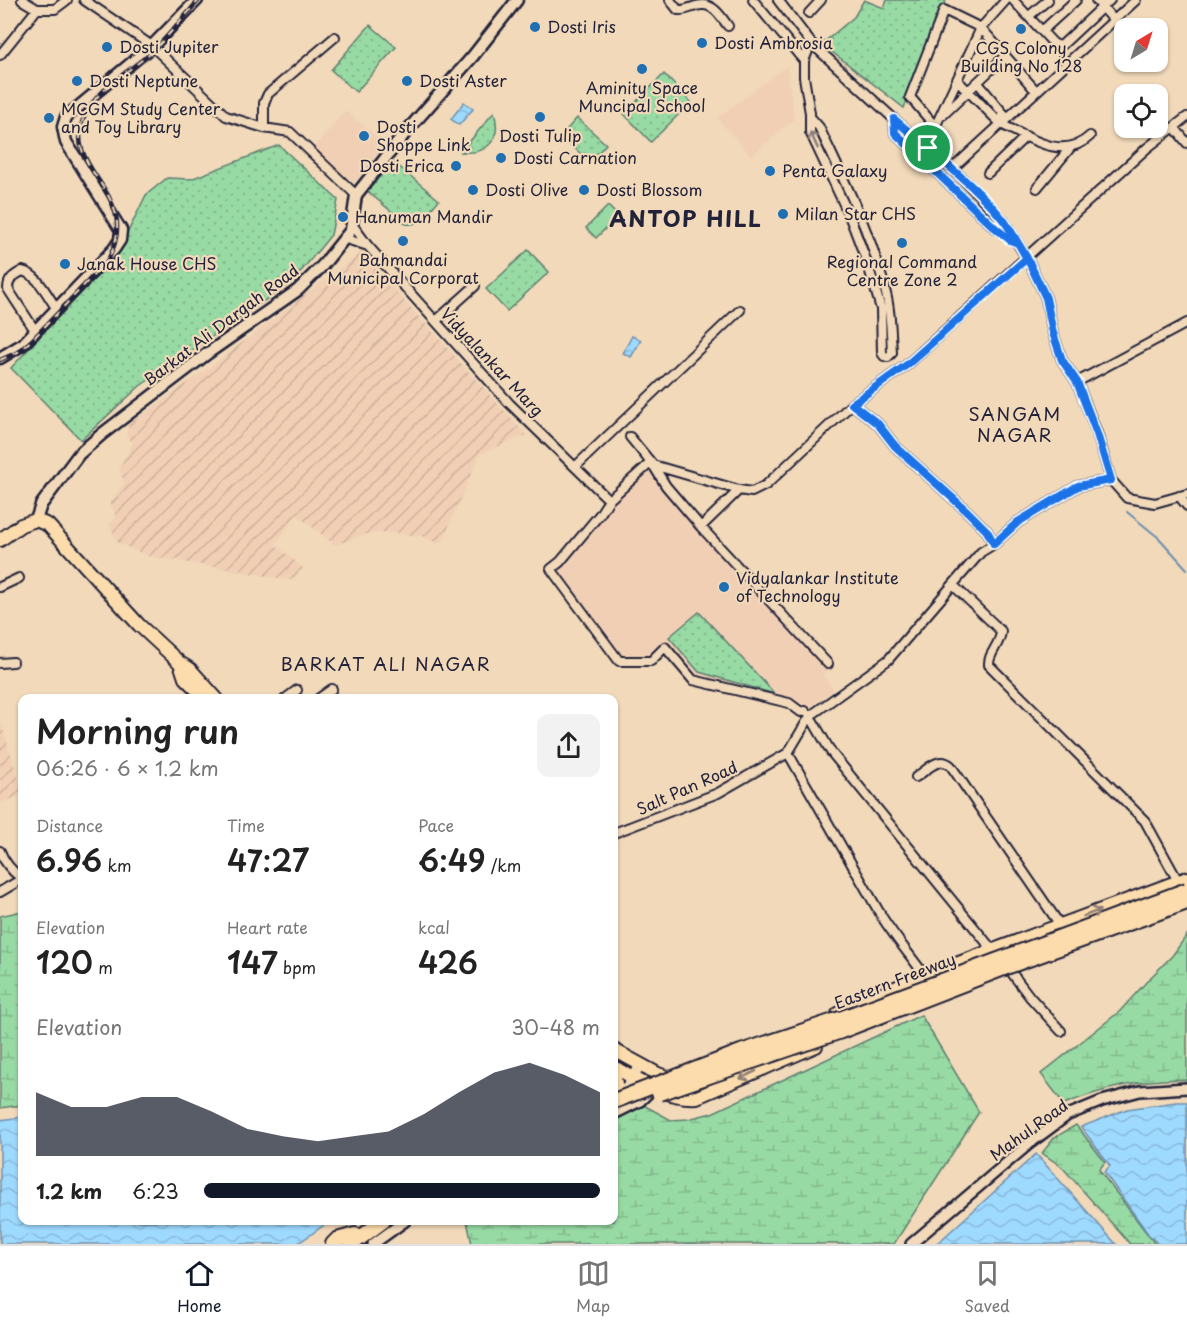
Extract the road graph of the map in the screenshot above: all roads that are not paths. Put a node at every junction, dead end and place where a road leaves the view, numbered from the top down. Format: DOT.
graph roads {
  1 [pos="22,0"];
  2 [pos="67,0"];
  3 [pos="84,0"];
  4 [pos="197,0"];
  5 [pos="517,0"];
  6 [pos="670,0"];
  7 [pos="753,0"];
  8 [pos="778,0"];
  9 [pos="821,0"];
  10 [pos="1006,0"];
  11 [pos="1013,0"];
  12 [pos="1048,0"];
  13 [pos="1076,0"];
  14 [pos="1096,0"];
  15 [pos="1110,0"];
  16 [pos="1136,0"];
  17 [pos="1102,7"];
  18 [pos="37,9"];
  19 [pos="809,13"];
  20 [pos="1029,16"];
  21 [pos="1116,18"];
  22 [pos="1114,20"];
  23 [pos="728,26"];
  24 [pos="981,28"];
  25 [pos="1042,31"];
  26 [pos="335,37"];
  27 [pos="811,43"];
  28 [pos="152,46"];
  29 [pos="0,55"];
  30 [pos="1005,56"];
  31 [pos="804,61"];
  32 [pos="957,80"];
  33 [pos="978,83"];
  34 [pos="969,91"];
  35 [pos="1036,91"];
  36 [pos="941,116"];
  37 [pos="1187,117"];
  38 [pos="811,118"];
  39 [pos="894,119"];
  40 [pos="1001,123"];
  41 [pos="936,125"];
  42 [pos="1174,127"];
  43 [pos="264,128"];
  44 [pos="1026,136"];
  45 [pos="1090,136"];
  46 [pos="947,140"];
  47 [pos="1187,143"];
  48 [pos="1071,147"];
  49 [pos="952,169"];
  50 [pos="988,173"];
  51 [pos="1036,188"];
  52 [pos="356,195"];
  53 [pos="352,224"];
  54 [pos="343,238"];
  55 [pos="870,242"];
  56 [pos="1018,243"];
  57 [pos="860,244"];
  58 [pos="368,246"];
  59 [pos="1027,258"];
  60 [pos="475,286"];
  61 [pos="57,309"];
  62 [pos="740,310"];
  63 [pos="436,321"];
  64 [pos="1187,323"];
  65 [pos="36,332"];
  66 [pos="0,358"];
  67 [pos="1077,382"];
  68 [pos="852,404"];
  69 [pos="630,437"];
  70 [pos="653,465"];
  71 [pos="575,467"];
  72 [pos="1111,480"];
  73 [pos="739,490"];
  74 [pos="1183,495"];
  75 [pos="609,500"];
  76 [pos="1187,506"];
  77 [pos="36,520"];
  78 [pos="701,527"];
  79 [pos="0,540"];
  80 [pos="994,544"];
  81 [pos="19,578"];
  82 [pos="953,585"];
  83 [pos="0,587"];
  84 [pos="14,662"];
  85 [pos="0,663"];
  86 [pos="180,663"];
  87 [pos="828,664"];
  88 [pos="332,689"];
  89 [pos="297,690"];
  90 [pos="201,694"];
  91 [pos="212,694"];
  92 [pos="292,694"];
  93 [pos="325,694"];
  94 [pos="807,713"];
  95 [pos="788,753"];
  96 [pos="916,777"];
  97 [pos="618,831"];
  98 [pos="0,851"];
  99 [pos="18,876"];
  100 [pos="18,881"];
  101 [pos="1184,883"];
  102 [pos="0,892"];
  103 [pos="1187,896"];
  104 [pos="1171,901"];
  105 [pos="1187,903"];
  106 [pos="1060,925"];
  107 [pos="994,951"];
  108 [pos="1009,969"];
  109 [pos="925,976"];
  110 [pos="1061,1030"];
  111 [pos="618,1052"];
  112 [pos="639,1064"];
  113 [pos="618,1069"];
  114 [pos="657,1074"];
  115 [pos="635,1079"];
  116 [pos="653,1088"];
  117 [pos="1187,1088"];
  118 [pos="618,1092"];
  119 [pos="618,1099"];
  120 [pos="618,1108"];
  121 [pos="618,1112"];
  122 [pos="369,1225"];
  123 [pos="377,1225"];
  124 [pos="386,1225"];
  125 [pos="399,1225"];
  126 [pos="354,1242"];
  127 [pos="333,1244"];
  128 [pos="373,1244"];
  129 [pos="911,1244"];
  1 -- 18 [label="street"];
  2 -- 18 [label="street"];
  3 -- 28 [label="street"];
  4 -- 28 [label="main road"];
  5 -- 52 [label="main road"];
  6 -- 23 [label="street"];
  7 -- 31 [label="street"];
  8 -- 27 [label="street"];
  9 -- 19 [label="street"];
  10 -- 24 [label="street"];
  11 -- 20 [label="street"];
  12 -- 20 [label="street"];
  13 -- 25 [label="street"];
  14 -- 17 [label="street"];
  15 -- 17 [label="street"];
  16 -- 21 [label="street"];
  17 -- 22 [label="street"];
  17 -- 25 [label="street"];
  18 -- 29 [label="street"];
  20 -- 25 [label="street"];
  22 -- 35 [label="street"];
  24 -- 30 [label="street"];
  24 -- 32 [label="street"];
  24 -- 41 [label="street"];
  26 -- 43 [label="street"];
  27 -- 31 [label="street"];
  27 -- 39 [label="street"];
  28 -- 43 [label="street"];
  28 -- 61 [label="main road"];
  30 -- 33 [label="street"];
  30 -- 35 [label="street"];
  31 -- 38 [label="street"];
  32 -- 34 [label="street"];
  32 -- 36 [label="street"];
  33 -- 34 [label="street"];
  33 -- 34 [label="street"];
  34 -- 36 [label="street"];
  35 -- 40 [label="street"];
  36 -- 41 [label="street"];
  37 -- 42 [label="street"];
  38 -- 55 [label="street"];
  57 -- 38 [label="street, one-way"];
  39 -- 49 [label="street"];
  39 -- 56 [label="street"];
  40 -- 44 [label="street"];
  40 -- 49 [label="street"];
  41 -- 46 [label="street"];
  42 -- 47 [label="street"];
  42 -- 59 [label="street"];
  43 -- 52 [label="street"];
  44 -- 48 [label="street"];
  44 -- 50 [label="street"];
  45 -- 48 [label="street"];
  48 -- 51 [label="street"];
  49 -- 56 [label="street"];
  52 -- 53 [label="main road, Barkat Ali Dargah Road"];
  53 -- 54 [label="main road, Barkat Ali Dargah Road"];
  53 -- 58 [label="street, Vidyalankar Marg"];
  54 -- 58 [label="street"];
  54 -- 77 [label="main road, Barkat Ali Dargah Road"];
  55 -- 57 [label="street"];
  55 -- 57 [label="street"];
  56 -- 59 [label="street"];
  58 -- 63 [label="street, Vidyalankar Marg"];
  59 -- 67 [label="street"];
  59 -- 68 [label="street"];
  60 -- 63 [label="street"];
  61 -- 65 [label="main road"];
  61 -- 65 [label="street"];
  62 -- 71 [label="street"];
  63 -- 71 [label="street, Vidyalankar Marg"];
  64 -- 67 [label="street"];
  65 -- 66 [label="main road"];
  67 -- 72 [label="street"];
  68 -- 73 [label="street"];
  68 -- 80 [label="street"];
  69 -- 70 [label="street"];
  70 -- 73 [label="street"];
  70 -- 75 [label="street"];
  70 -- 78 [label="street"];
  71 -- 75 [label="street, Vidyalankar Marg"];
  72 -- 74 [label="street"];
  72 -- 80 [label="street, Salt Pan Road"];
  73 -- 78 [label="street"];
  74 -- 76 [label="street"];
  75 -- 94 [label="street"];
  77 -- 79 [label="main road"];
  77 -- 86 [label="main road"];
  78 -- 87 [label="street"];
  80 -- 82 [label="street, Salt Pan Road"];
  81 -- 83 [label="street"];
  82 -- 94 [label="street, Salt Pan Road"];
  82 -- 101 [label="street"];
  84 -- 85 [label="street"];
  86 -- 90 [label="main road"];
  86 -- 91 [label="main road"];
  88 -- 93 [label="street"];
  89 -- 92 [label="street"];
  94 -- 95 [label="street, Salt Pan Road"];
  94 -- 107 [label="street"];
  95 -- 97 [label="street, Salt Pan Road"];
  95 -- 109 [label="street"];
  96 -- 106 [label="street"];
  98 -- 99 [label="street"];
  100 -- 102 [label="street"];
  106 -- 101 [label="main road, one-way"];
  101 -- 119 [label="highway, Eastern Freeway, bridge"];
  103 -- 104 [label="main road"];
  104 -- 105 [label="highway"];
  104 -- 108 [label="main road"];
  105 -- 120 [label="highway, Eastern Freeway, bridge"];
  106 -- 107 [label="main road"];
  107 -- 108 [label="street"];
  107 -- 109 [label="main road"];
  108 -- 110 [label="street"];
  108 -- 116 [label="main road, one-way"];
  109 -- 114 [label="main road"];
  111 -- 112 [label="main road"];
  112 -- 114 [label="main road"];
  112 -- 115 [label="street"];
  113 -- 115 [label="main road"];
  114 -- 116 [label="street"];
  115 -- 116 [label="main road"];
  115 -- 118 [label="street"];
  116 -- 121 [label="street"];
  117 -- 129 [label="street, Mahul Road"];
  122 -- 126 [label="street"];
  123 -- 126 [label="highway"];
  124 -- 126 [label="highway"];
  125 -- 128 [label="street"];
  126 -- 127 [label="highway"];
}
